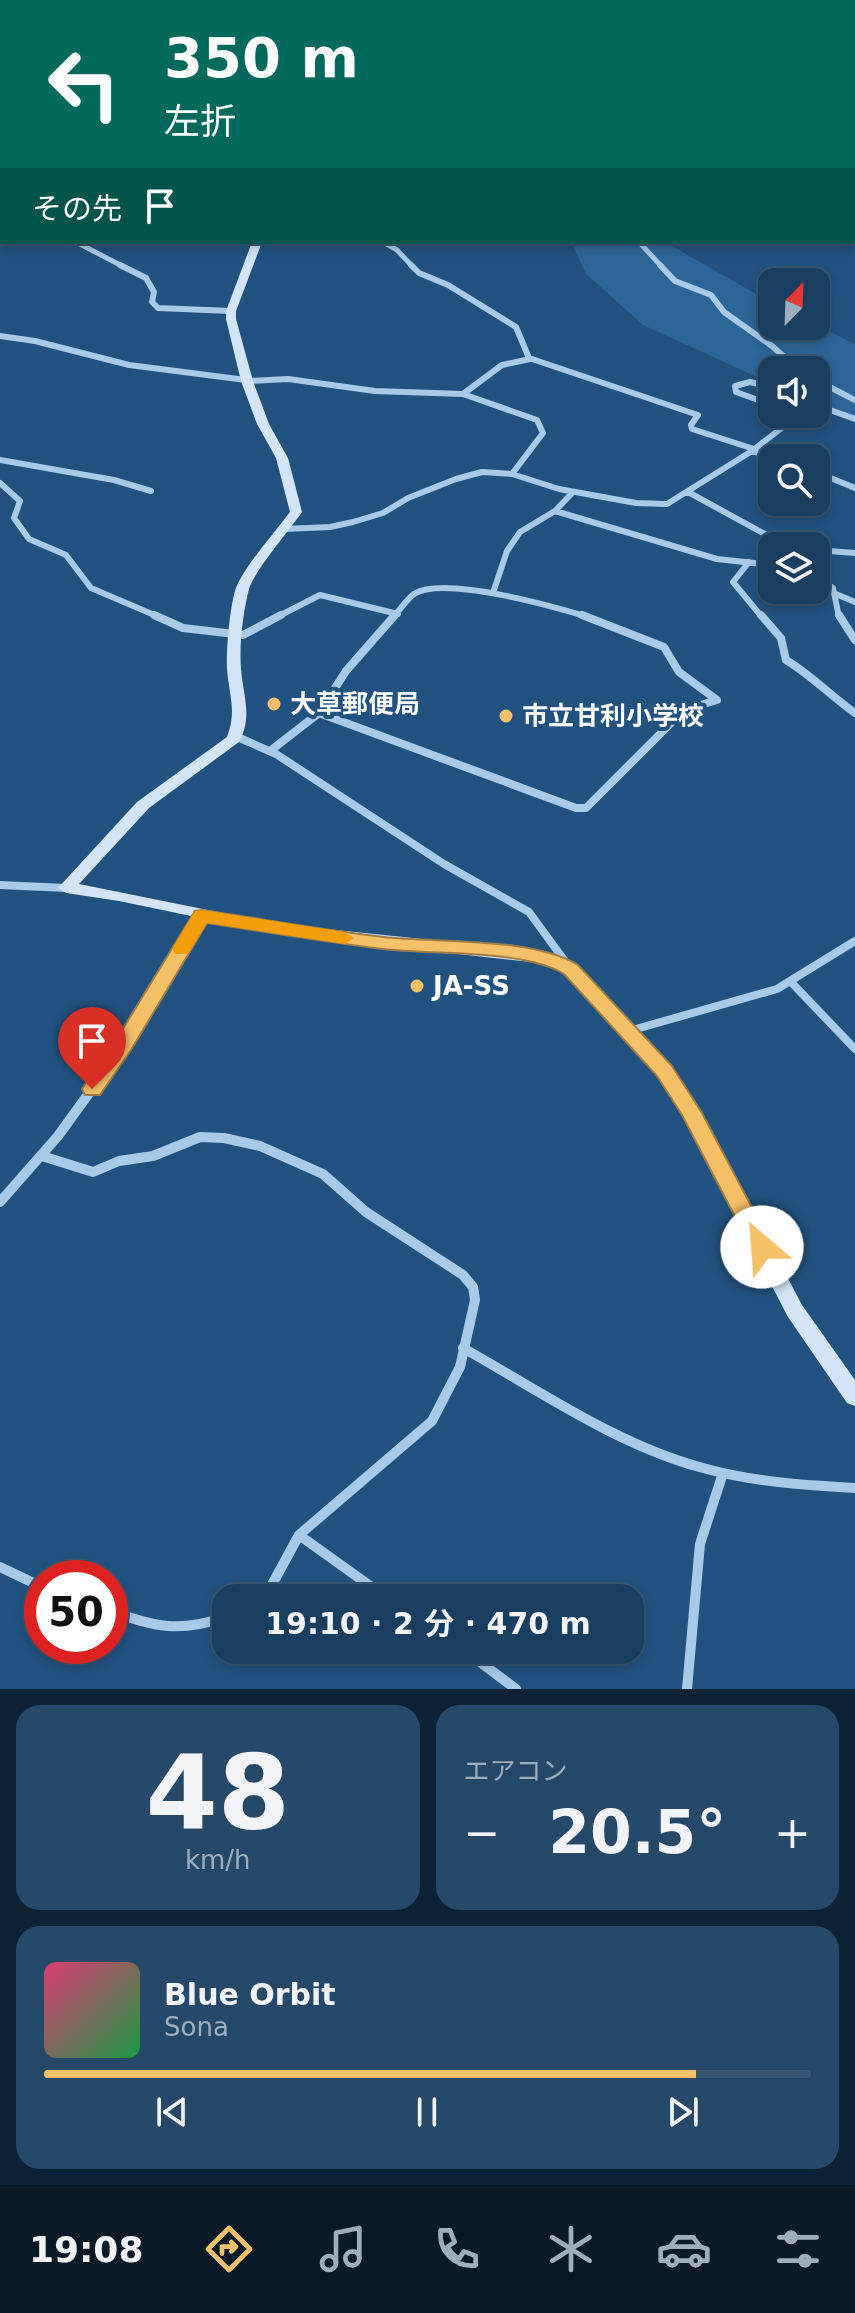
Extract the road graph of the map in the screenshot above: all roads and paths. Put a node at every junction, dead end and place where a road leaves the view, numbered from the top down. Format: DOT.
graph roads {
  1 [pos="80,244"];
  2 [pos="256,244"];
  3 [pos="386,244"];
  4 [pos="641,244"];
  5 [pos="158,308"];
  6 [pos="231,311"];
  7 [pos="152,317"];
  8 [pos="0,336"];
  9 [pos="783,356"];
  10 [pos="530,359"];
  11 [pos="246,380"];
  12 [pos="758,384"];
  13 [pos="830,387"];
  14 [pos="463,394"];
  15 [pos="758,400"];
  16 [pos="855,400"];
  17 [pos="830,410"];
  18 [pos="855,419"];
  19 [pos="781,428"];
  20 [pos="753,450"];
  21 [pos="758,452"];
  22 [pos="0,460"];
  23 [pos="512,474"];
  24 [pos="830,478"];
  25 [pos="0,483"];
  26 [pos="855,488"];
  27 [pos="151,491"];
  28 [pos="573,492"];
  29 [pos="688,492"];
  30 [pos="555,511"];
  31 [pos="285,529"];
  32 [pos="759,532"];
  33 [pos="830,551"];
  34 [pos="855,553"];
  35 [pos="749,562"];
  36 [pos="758,563"];
  37 [pos="830,587"];
  38 [pos="493,593"];
  39 [pos="836,594"];
  40 [pos="855,602"];
  41 [pos="398,614"];
  42 [pos="235,635"];
  43 [pos="855,640"];
  44 [pos="319,713"];
  45 [pos="855,713"];
  46 [pos="235,736"];
  47 [pos="270,751"];
  48 [pos="0,885"];
  49 [pos="66,888"];
  50 [pos="202,916"];
  51 [pos="855,941"];
  52 [pos="571,969"];
  53 [pos="791,982"];
  54 [pos="629,1031"];
  55 [pos="855,1049"];
  56 [pos="42,1156"];
  57 [pos="0,1202"];
  58 [pos="463,1348"];
  59 [pos="855,1397"];
  60 [pos="723,1473"];
  61 [pos="855,1488"];
  62 [pos="299,1535"];
  63 [pos="0,1567"];
  64 [pos="24,1578"];
  65 [pos="272,1584"];
  66 [pos="367,1584"];
  67 [pos="128,1617"];
  68 [pos="212,1622"];
  69 [pos="483,1664"];
  70 [pos="516,1689"];
  71 [pos="687,1689"];
  1 -- 5 [label="street"];
  2 -- 6 [label="main road"];
  3 -- 10 [label="street"];
  4 -- 9 [label="street"];
  5 -- 6 [label="street"];
  5 -- 7 [label="street"];
  6 -- 11 [label="main road"];
  8 -- 11 [label="street"];
  10 -- 14 [label="street"];
  10 -- 20 [label="street"];
  11 -- 14 [label="street"];
  11 -- 31 [label="main road"];
  12 -- 15 [label="street"];
  13 -- 16 [label="street"];
  14 -- 23 [label="street"];
  17 -- 18 [label="street"];
  19 -- 20 [label="street"];
  20 -- 21 [label="street"];
  20 -- 29 [label="street"];
  22 -- 27 [label="street"];
  23 -- 28 [label="street"];
  23 -- 31 [label="street"];
  24 -- 26 [label="street"];
  25 -- 42 [label="street"];
  28 -- 29 [label="street"];
  28 -- 30 [label="street"];
  29 -- 32 [label="street"];
  30 -- 35 [label="street"];
  30 -- 38 [label="street"];
  31 -- 42 [label="main road"];
  33 -- 34 [label="street"];
  35 -- 36 [label="street"];
  35 -- 45 [label="street"];
  37 -- 39 [label="street"];
  38 -- 41 [label="street"];
  38 -- 44 [label="street"];
  39 -- 40 [label="street"];
  39 -- 43 [label="street"];
  41 -- 42 [label="street"];
  41 -- 44 [label="street"];
  42 -- 46 [label="main road"];
  44 -- 47 [label="street"];
  46 -- 47 [label="street"];
  46 -- 49 [label="main road"];
  47 -- 52 [label="street"];
  48 -- 49 [label="street"];
  49 -- 50 [label="main road"];
  50 -- 52 [label="main road"];
  50 -- 56 [label="street"];
  51 -- 53 [label="street"];
  52 -- 54 [label="main road"];
  53 -- 54 [label="street"];
  53 -- 55 [label="street"];
  54 -- 59 [label="main road"];
  56 -- 57 [label="street"];
  56 -- 58 [label="street"];
  58 -- 60 [label="street"];
  58 -- 62 [label="street"];
  60 -- 61 [label="street"];
  60 -- 71 [label="street"];
  62 -- 65 [label="street"];
  62 -- 66 [label="street"];
  63 -- 64 [label="street"];
  67 -- 68 [label="street"];
  69 -- 70 [label="street"];
}
